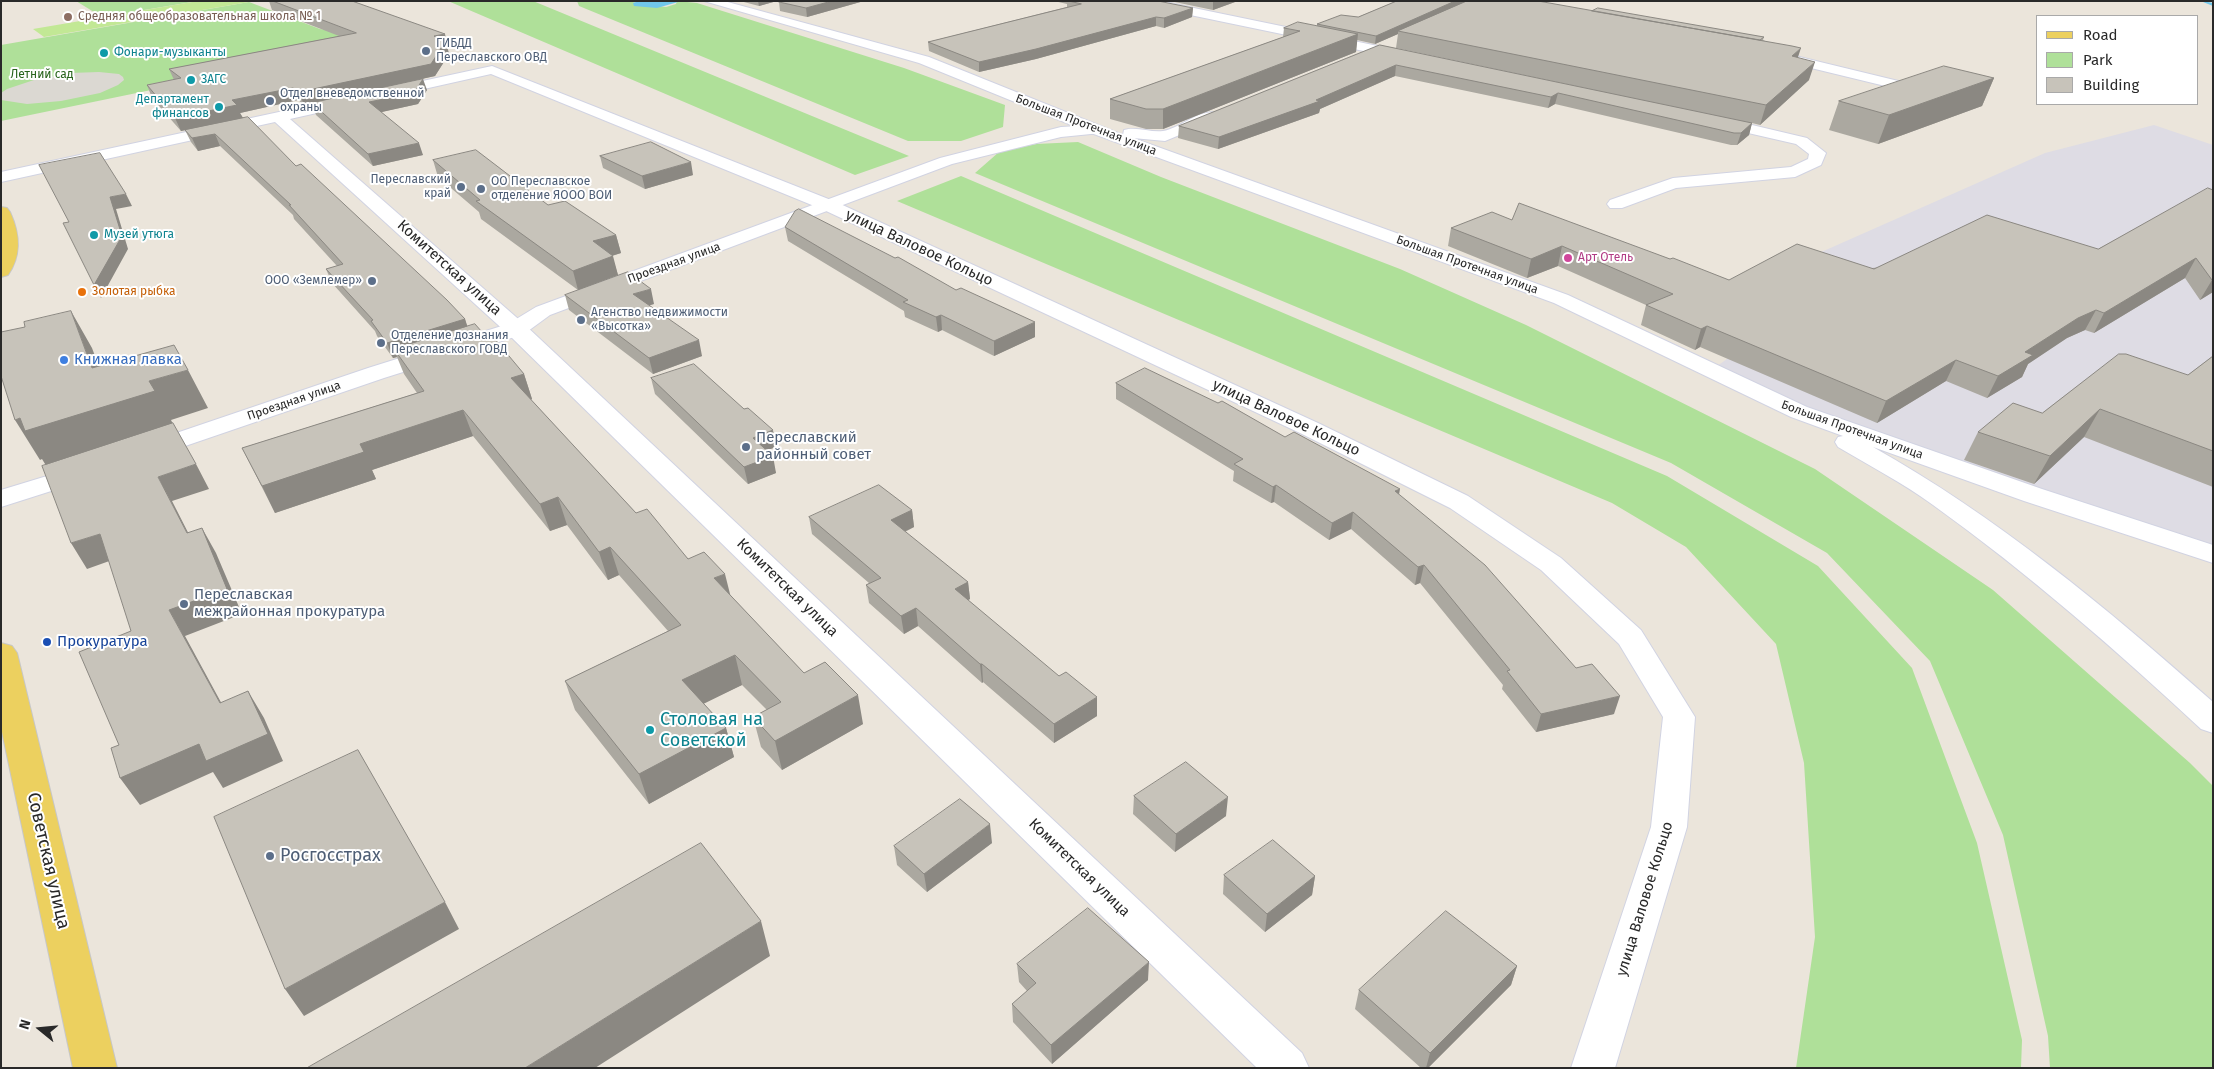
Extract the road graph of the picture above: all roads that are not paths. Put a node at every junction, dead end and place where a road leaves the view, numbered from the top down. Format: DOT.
graph roads {
  1 [pos="710,1"];
  2 [pos="1142,1"];
  3 [pos="781,6"];
  4 [pos="753,14"];
  5 [pos="1395,42"];
  6 [pos="1378,50"];
  7 [pos="1769,55"];
  8 [pos="1359,57"];
  9 [pos="1426,60"];
  10 [pos="1914,90"];
  11 [pos="1226,111"];
  12 [pos="278,116"];
  13 [pos="1697,118"];
  14 [pos="1096,130"];
  15 [pos="1,177"];
  16 [pos="1616,204"];
  17 [pos="830,206"];
  18 [pos="1,212"];
  19 [pos="1,271"];
  20 [pos="516,329"];
  21 [pos="1799,412"];
  22 [pos="125,458"];
  23 [pos="97,468"];
  24 [pos="1,499"];
  25 [pos="2213,554"];
  26 [pos="1,653"];
  27 [pos="2213,721"];
  28 [pos="94,1068"];
  29 [pos="1288,1068"];
  30 [pos="1593,1068"];
  1 -- 4 [label="street, Большая Протечная улица"];
  2 -- 6 [label="street"];
  3 -- 4 [label="street"];
  4 -- 14 [label="street, Большая Протечная улица"];
  5 -- 6 [label="street"];
  6 -- 8 [label="street"];
  6 -- 9 [label="street"];
  7 -- 10 [label="street"];
  11 -- 14 [label="street"];
  12 -- 15 [label="street"];
  12 -- 17 [label="street, улица Валовое Кольцо"];
  12 -- 20 [label="street, Комитетская улица"];
  13 -- 16 [label="street"];
  14 -- 17 [label="street, Проездная улица"];
  14 -- 21 [label="street, Большая Протечная улица"];
  17 -- 20 [label="street, Проездная улица"];
  17 -- 30 [label="street, улица Валовое Кольцо"];
  18 -- 19 [label="main road"];
  20 -- 22 [label="street, Проездная улица"];
  20 -- 29 [label="street, Комитетская улица"];
  21 -- 25 [label="street, Большая Протечная улица"];
  21 -- 27 [label="street"];
  23 -- 24 [label="street"];
  26 -- 28 [label="main road, Советская улица"];
}
